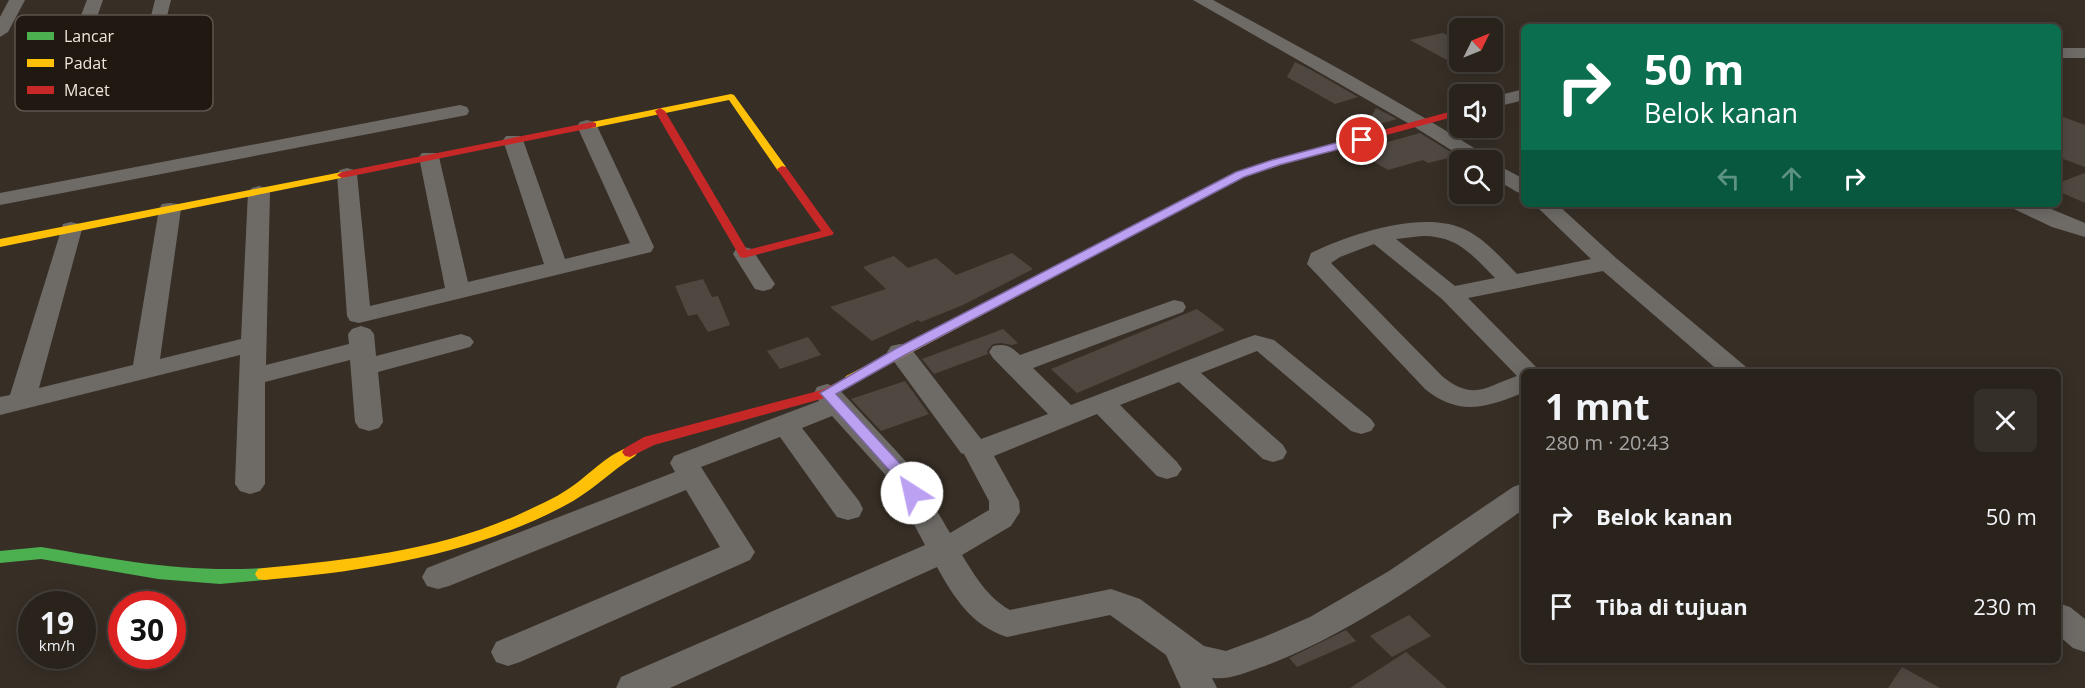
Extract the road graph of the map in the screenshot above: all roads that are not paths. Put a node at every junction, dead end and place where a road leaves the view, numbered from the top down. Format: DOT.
graph roads {
  1 [pos="16,0"];
  2 [pos="95,0"];
  3 [pos="163,0"];
  4 [pos="1201,0"];
  5 [pos="89,15"];
  6 [pos="159,15"];
  7 [pos="0,32"];
  8 [pos="2061,53"];
  9 [pos="2083,54"];
  10 [pos="1521,95"];
  11 [pos="1503,100"];
  12 [pos="460,111"];
  13 [pos="660,111"];
  14 [pos="1449,115"];
  15 [pos="1420,122"];
  16 [pos="587,126"];
  17 [pos="513,140"];
  18 [pos="1464,150"];
  19 [pos="429,157"];
  20 [pos="347,174"];
  21 [pos="1503,175"];
  22 [pos="1521,186"];
  23 [pos="259,192"];
  24 [pos="0,199"];
  25 [pos="1548,207"];
  26 [pos="2028,207"];
  27 [pos="170,209"];
  28 [pos="71,229"];
  29 [pos="2085,230"];
  30 [pos="1378,236"];
  31 [pos="0,243"];
  32 [pos="744,254"];
  33 [pos="1608,263"];
  34 [pos="557,268"];
  35 [pos="1512,282"];
  36 [pos="763,284"];
  37 [pos="458,292"];
  38 [pos="1450,294"];
  39 [pos="1174,307"];
  40 [pos="359,316"];
  41 [pos="461,342"];
  42 [pos="253,344"];
  43 [pos="900,352"];
  44 [pos="363,358"];
  45 [pos="1525,369"];
  46 [pos="1732,369"];
  47 [pos="1182,370"];
  48 [pos="145,371"];
  49 [pos="252,377"];
  50 [pos="1521,383"];
  51 [pos="832,398"];
  52 [pos="11,403"];
  53 [pos="1102,403"];
  54 [pos="1067,417"];
  55 [pos="369,422"];
  56 [pos="785,424"];
  57 [pos="1361,425"];
  58 [pos="976,449"];
  59 [pos="1273,452"];
  60 [pos="1167,469"];
  61 [pos="692,476"];
  62 [pos="250,484"];
  63 [pos="1521,496"];
  64 [pos="848,509"];
  65 [pos="945,550"];
  66 [pos="0,557"];
  67 [pos="438,577"];
  68 [pos="2061,618"];
  69 [pos="2085,638"];
  70 [pos="1179,647"];
  71 [pos="507,652"];
  72 [pos="634,688"];
  73 [pos="1199,688"];
  1 -- 7 [label="street"];
  2 -- 5 [label="street"];
  3 -- 6 [label="street"];
  4 -- 15 [label="street"];
  8 -- 9 [label="street"];
  10 -- 11 [label="street"];
  12 -- 24 [label="street"];
  13 -- 16 [label="street"];
  13 -- 32 [label="street"];
  13 -- 32 [label="street"];
  14 -- 15 [label="street"];
  15 -- 18 [label="street"];
  15 -- 43 [label="street"];
  16 -- 17 [label="street"];
  16 -- 34 [label="street"];
  17 -- 19 [label="street"];
  17 -- 34 [label="street"];
  19 -- 20 [label="street"];
  19 -- 37 [label="street"];
  20 -- 23 [label="street"];
  20 -- 40 [label="street"];
  21 -- 22 [label="street"];
  23 -- 27 [label="street"];
  23 -- 42 [label="street"];
  25 -- 33 [label="street"];
  26 -- 29 [label="street"];
  27 -- 28 [label="street"];
  27 -- 48 [label="street"];
  28 -- 31 [label="street"];
  28 -- 52 [label="street"];
  30 -- 35 [label="street"];
  30 -- 38 [label="street"];
  30 -- 50 [label="street"];
  32 -- 36 [label="street"];
  33 -- 35 [label="street"];
  33 -- 46 [label="street"];
  34 -- 37 [label="street"];
  35 -- 38 [label="street"];
  37 -- 40 [label="street"];
  38 -- 45 [label="street"];
  39 -- 54 [label="street"];
  40 -- 44 [label="street"];
  41 -- 44 [label="street"];
  42 -- 48 [label="street"];
  42 -- 49 [label="street"];
  43 -- 51 [label="street"];
  43 -- 58 [label="street"];
  44 -- 49 [label="street"];
  44 -- 55 [label="street"];
  47 -- 53 [label="street"];
  47 -- 57 [label="street"];
  47 -- 59 [label="street"];
  48 -- 52 [label="street"];
  49 -- 62 [label="street"];
  51 -- 56 [label="street"];
  51 -- 65 [label="street"];
  51 -- 66 [label="street"];
  53 -- 54 [label="street"];
  53 -- 60 [label="street"];
  54 -- 58 [label="street"];
  56 -- 61 [label="street"];
  56 -- 64 [label="street"];
  58 -- 65 [label="street"];
  61 -- 67 [label="street"];
  61 -- 71 [label="street"];
  63 -- 70 [label="street"];
  65 -- 70 [label="street"];
  65 -- 72 [label="street"];
  68 -- 69 [label="street"];
  70 -- 73 [label="street"];
}
